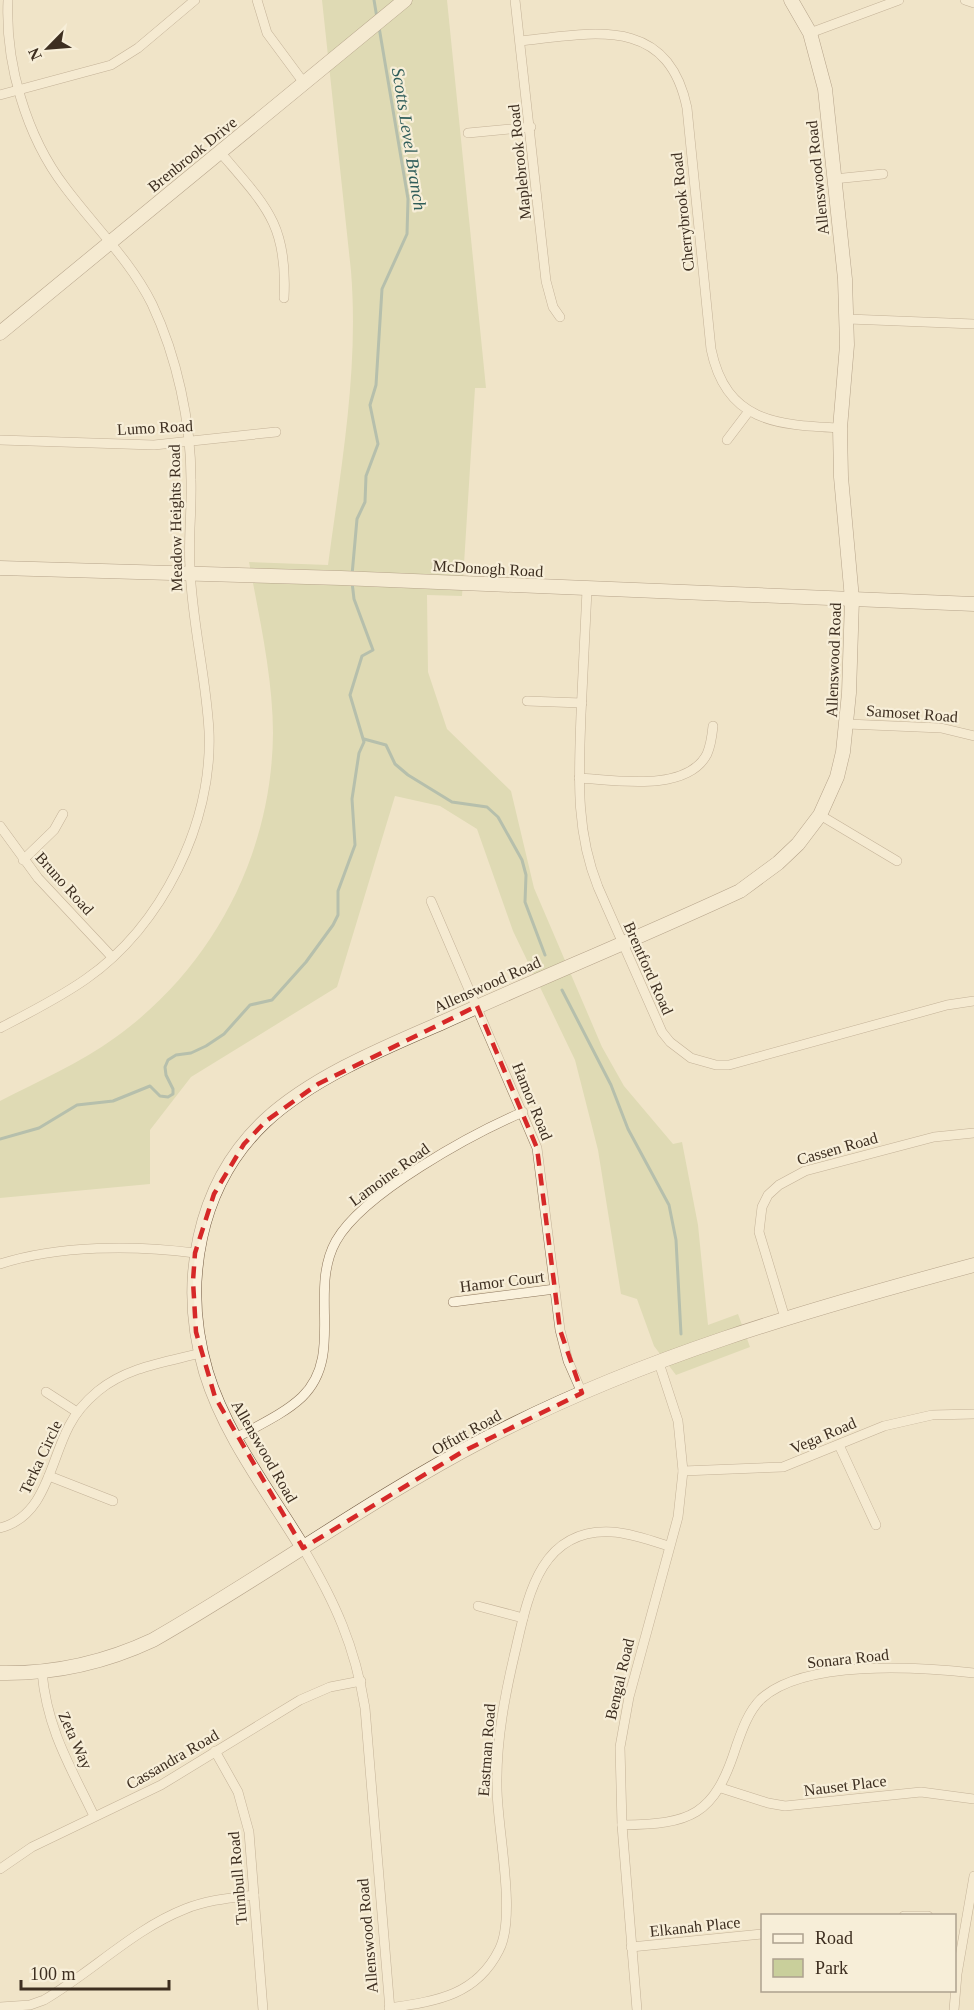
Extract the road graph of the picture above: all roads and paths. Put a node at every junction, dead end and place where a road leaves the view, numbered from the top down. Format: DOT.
graph roads {
  1 [pos="8,0"];
  2 [pos="195,0"];
  3 [pos="257,0"];
  4 [pos="405,0"];
  5 [pos="515,0"];
  6 [pos="791,0"];
  7 [pos="899,0"];
  8 [pos="965,0"];
  9 [pos="974,3"];
  10 [pos="810,33"];
  11 [pos="521,41"];
  12 [pos="304,84"];
  13 [pos="20,90"];
  14 [pos="0,95"];
  15 [pos="531,128"];
  16 [pos="468,133"];
  17 [pos="220,152"];
  18 [pos="883,174"];
  19 [pos="834,179"];
  20 [pos="111,242"];
  21 [pos="284,298"];
  22 [pos="560,317"];
  23 [pos="848,319"];
  24 [pos="974,324"];
  25 [pos="0,333"];
  26 [pos="749,411"];
  27 [pos="840,428"];
  28 [pos="276,432"];
  29 [pos="0,440"];
  30 [pos="727,440"];
  31 [pos="189,442"];
  32 [pos="0,568"];
  33 [pos="190,574"];
  34 [pos="587,590"];
  35 [pos="852,599"];
  36 [pos="974,604"];
  37 [pos="527,701"];
  38 [pos="582,704"];
  39 [pos="847,724"];
  40 [pos="713,726"];
  41 [pos="974,735"];
  42 [pos="579,778"];
  43 [pos="63,814"];
  44 [pos="820,815"];
  45 [pos="0,826"];
  46 [pos="23,860"];
  47 [pos="897,861"];
  48 [pos="431,901"];
  49 [pos="621,943"];
  50 [pos="112,957"];
  51 [pos="974,1002"];
  52 [pos="477,1006"];
  53 [pos="0,1028"];
  54 [pos="523,1112"];
  55 [pos="974,1133"];
  56 [pos="195,1253"];
  57 [pos="0,1264"];
  58 [pos="974,1265"];
  59 [pos="555,1289"];
  60 [pos="453,1302"];
  61 [pos="785,1318"];
  62 [pos="201,1353"];
  63 [pos="658,1363"];
  64 [pos="46,1392"];
  65 [pos="582,1393"];
  66 [pos="77,1412"];
  67 [pos="974,1414"];
  68 [pos="236,1438"];
  69 [pos="838,1445"];
  70 [pos="683,1471"];
  71 [pos="49,1476"];
  72 [pos="113,1501"];
  73 [pos="876,1525"];
  74 [pos="0,1528"];
  75 [pos="669,1546"];
  76 [pos="303,1548"];
  77 [pos="478,1606"];
  78 [pos="523,1618"];
  79 [pos="42,1672"];
  80 [pos="0,1673"];
  81 [pos="974,1673"];
  82 [pos="361,1681"];
  83 [pos="215,1751"];
  84 [pos="721,1788"];
  85 [pos="974,1799"];
  86 [pos="94,1816"];
  87 [pos="621,1825"];
  88 [pos="0,1869"];
  89 [pos="974,1876"];
  90 [pos="254,1895"];
  91 [pos="956,1920"];
  92 [pos="966,1921"];
  93 [pos="761,1934"];
  94 [pos="631,1947"];
  95 [pos="0,2007"];
  96 [pos="390,2009"];
  97 [pos="263,2010"];
  98 [pos="637,2010"];
  99 [pos="954,2010"];
  1 -- 13 [label="street, Meadow Heights Road"];
  2 -- 13 [label="street"];
  3 -- 12 [label="street"];
  4 -- 12 [label="street, Brenbrook Drive"];
  5 -- 11 [label="street, Maplebrook Road"];
  6 -- 10 [label="street, Allenswood Road"];
  7 -- 10 [label="street"];
  8 -- 9 [label="street"];
  10 -- 19 [label="street, Allenswood Road"];
  11 -- 15 [label="street, Maplebrook Road"];
  11 -- 26 [label="street, Cherrybrook Road"];
  12 -- 17 [label="street, Brenbrook Drive"];
  13 -- 14 [label="street"];
  13 -- 20 [label="street, Meadow Heights Road"];
  15 -- 16 [label="street"];
  15 -- 22 [label="street, Maplebrook Road"];
  17 -- 20 [label="street, Brenbrook Drive"];
  17 -- 21 [label="street"];
  18 -- 19 [label="street"];
  19 -- 23 [label="street, Allenswood Road"];
  20 -- 25 [label="street, Brenbrook Drive"];
  20 -- 31 [label="street, Meadow Heights Road"];
  23 -- 24 [label="street"];
  23 -- 27 [label="street, Allenswood Road"];
  26 -- 27 [label="street, Cherrybrook Road"];
  26 -- 30 [label="street"];
  27 -- 35 [label="street, Allenswood Road"];
  28 -- 31 [label="street, Lumo Road"];
  29 -- 31 [label="street, Lumo Road"];
  31 -- 33 [label="street, Meadow Heights Road"];
  32 -- 33 [label="street, McDonogh Road"];
  33 -- 34 [label="street, McDonogh Road"];
  33 -- 50 [label="street, Meadow Heights Road"];
  34 -- 35 [label="street, McDonogh Road"];
  34 -- 38 [label="street, Brentford Road"];
  35 -- 36 [label="street, McDonogh Road"];
  35 -- 39 [label="street, Allenswood Road"];
  37 -- 38 [label="street"];
  38 -- 42 [label="street, Brentford Road"];
  39 -- 41 [label="street, Samoset Road"];
  39 -- 44 [label="street, Allenswood Road"];
  40 -- 42 [label="street"];
  42 -- 49 [label="street, Brentford Road"];
  43 -- 46 [label="street"];
  44 -- 47 [label="street"];
  44 -- 49 [label="street, Allenswood Road"];
  45 -- 46 [label="street, Bruno Road"];
  46 -- 50 [label="street, Bruno Road"];
  48 -- 52 [label="street, Hamor Road"];
  49 -- 51 [label="street, Brentford Road"];
  49 -- 52 [label="street, Allenswood Road"];
  50 -- 53 [label="street, Meadow Heights Road"];
  52 -- 54 [label="street, Hamor Road"];
  52 -- 56 [label="street, Allenswood Road"];
  54 -- 59 [label="street, Hamor Road"];
  54 -- 68 [label="street, Lamoine Road"];
  55 -- 61 [label="street, Cassen Road"];
  56 -- 57 [label="street"];
  56 -- 62 [label="street, Allenswood Road"];
  58 -- 61 [label="street, Offutt Road"];
  59 -- 60 [label="street, Hamor Court"];
  59 -- 65 [label="street, Hamor Road"];
  61 -- 63 [label="street, Offutt Road"];
  62 -- 66 [label="street, Terka Circle"];
  62 -- 68 [label="street, Allenswood Road"];
  63 -- 65 [label="street, Offutt Road"];
  63 -- 70 [label="street, Bengal Road"];
  64 -- 66 [label="street"];
  65 -- 76 [label="street, Offutt Road"];
  66 -- 71 [label="street, Terka Circle"];
  67 -- 69 [label="street, Vega Road"];
  68 -- 76 [label="street, Allenswood Road"];
  69 -- 70 [label="street, Vega Road"];
  69 -- 73 [label="street"];
  70 -- 75 [label="street, Bengal Road"];
  71 -- 72 [label="street"];
  71 -- 74 [label="street, Terka Circle"];
  75 -- 78 [label="street, Eastman Road"];
  75 -- 87 [label="street, Bengal Road"];
  76 -- 79 [label="street, Offutt Road"];
  76 -- 82 [label="street, Allenswood Road"];
  77 -- 78 [label="street"];
  78 -- 96 [label="street, Eastman Road"];
  79 -- 80 [label="street, Offutt Road"];
  79 -- 86 [label="street, Zeta Way"];
  81 -- 84 [label="street, Sonara Road"];
  82 -- 83 [label="street, Cassandra Road"];
  82 -- 96 [label="street, Allenswood Road"];
  83 -- 86 [label="street, Cassandra Road"];
  83 -- 90 [label="street, Turnbull Road"];
  84 -- 85 [label="street, Nauset Place"];
  84 -- 87 [label="street, Sonara Road"];
  86 -- 88 [label="street, Cassandra Road"];
  87 -- 94 [label="street, Bengal Road"];
  89 -- 92 [label="street"];
  90 -- 95 [label="street"];
  90 -- 97 [label="street, Turnbull Road"];
  91 -- 92 [label="street"];
  92 -- 99 [label="street"];
  93 -- 94 [label="street, Elkanah Place"];
  94 -- 98 [label="street, Bengal Road"];
}
